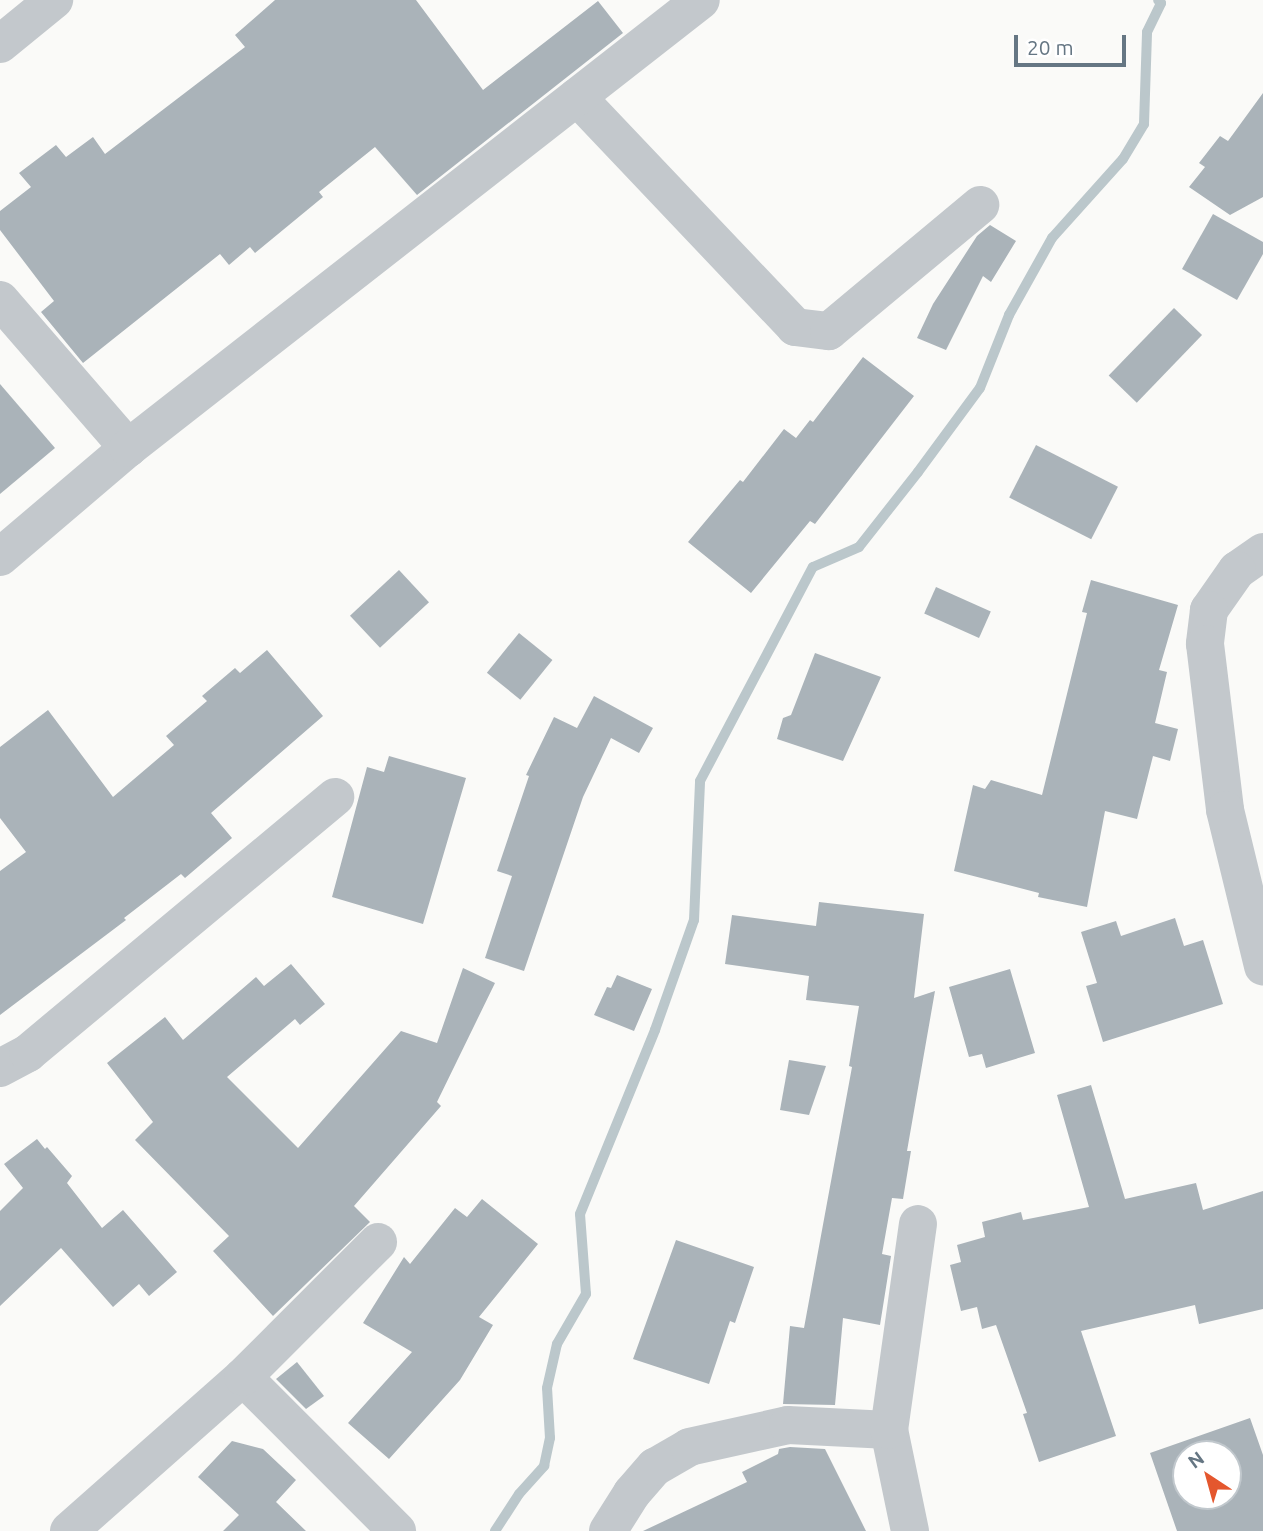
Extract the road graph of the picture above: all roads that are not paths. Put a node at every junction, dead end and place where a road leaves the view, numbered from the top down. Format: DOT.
graph roads {
  1 [pos="54,0"];
  2 [pos="701,0"];
  3 [pos="0,44"];
  4 [pos="577,97"];
  5 [pos="980,205"];
  6 [pos="0,300"];
  7 [pos="128,448"];
  8 [pos="1263,552"];
  9 [pos="0,557"];
  10 [pos="335,797"];
  11 [pos="1263,966"];
  12 [pos="0,1068"];
  13 [pos="918,1224"];
  14 [pos="377,1242"];
  15 [pos="243,1377"];
  16 [pos="889,1430"];
  17 [pos="69,1531"];
  18 [pos="397,1531"];
  19 [pos="608,1531"];
  20 [pos="910,1531"];
  1 -- 3 [label="street"];
  2 -- 4 [label="street"];
  4 -- 5 [label="street"];
  4 -- 7 [label="street"];
  6 -- 7 [label="street"];
  7 -- 9 [label="street"];
  8 -- 11 [label="street"];
  10 -- 12 [label="street"];
  13 -- 16 [label="street"];
  14 -- 15 [label="street"];
  15 -- 17 [label="street"];
  15 -- 18 [label="street"];
  16 -- 19 [label="street"];
  16 -- 20 [label="street"];
}
